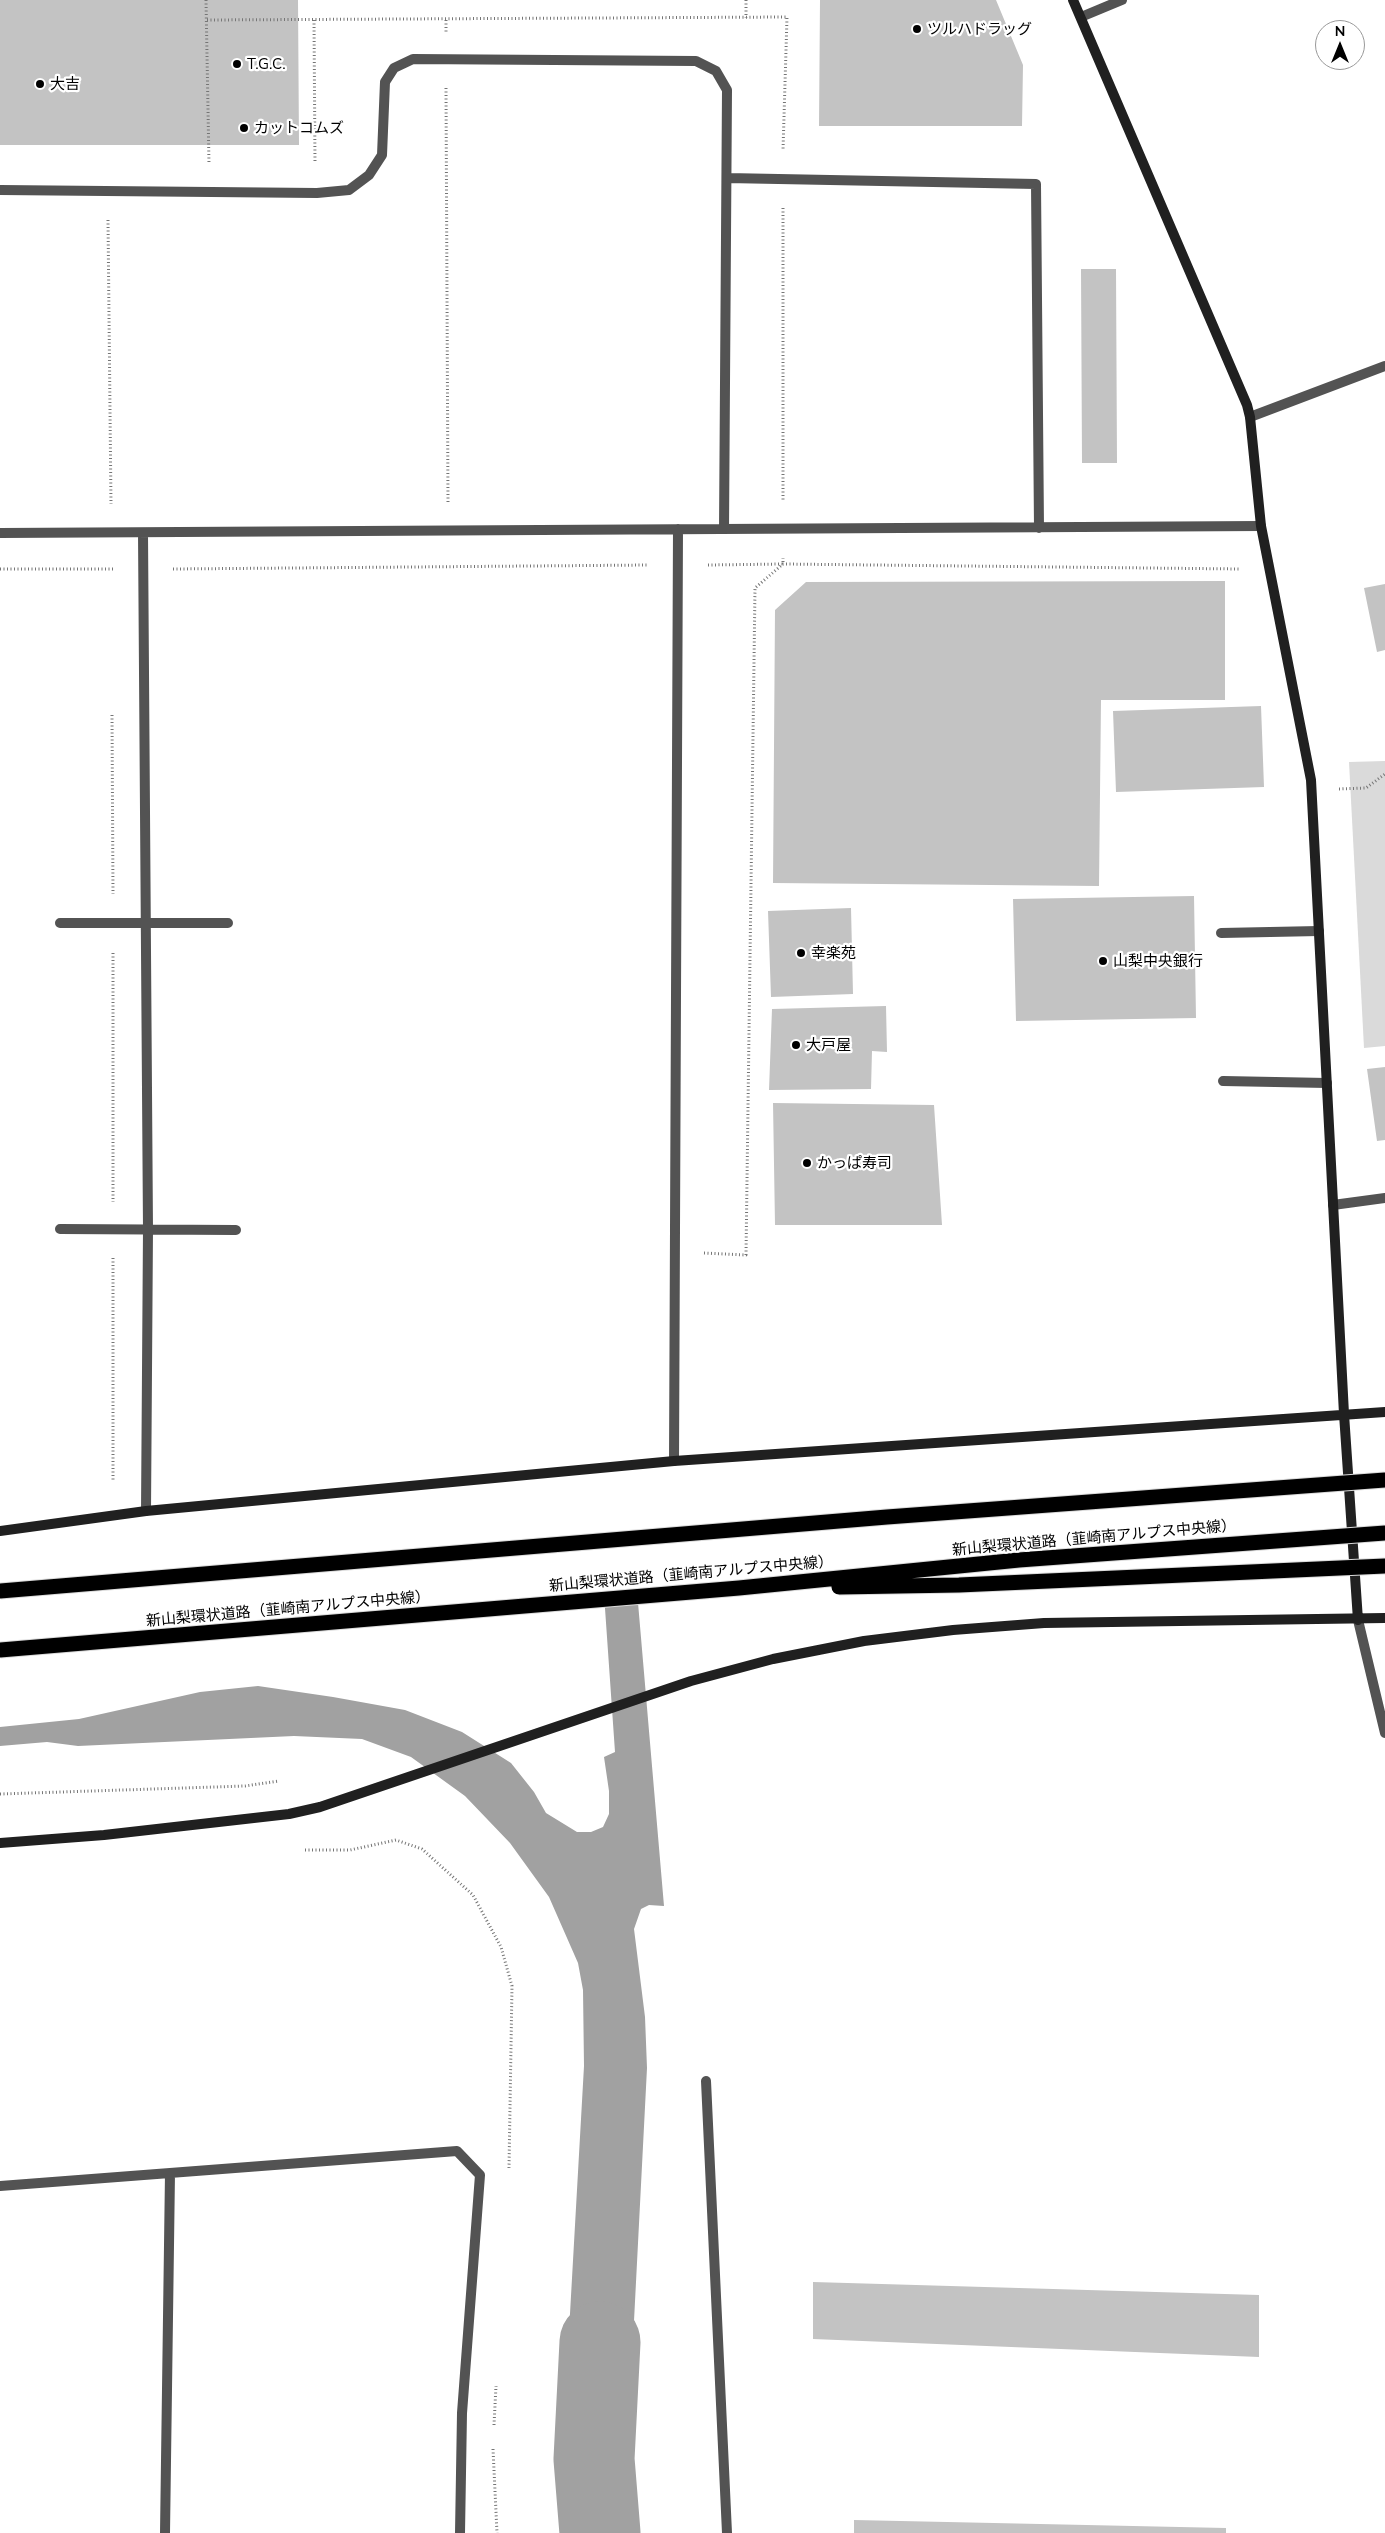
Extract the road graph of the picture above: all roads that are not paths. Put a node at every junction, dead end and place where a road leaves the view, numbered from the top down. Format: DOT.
graph roads {
  1 [pos="1074,0"];
  2 [pos="1122,0"];
  3 [pos="1081,18"];
  4 [pos="727,178"];
  5 [pos="0,190"];
  6 [pos="1385,366"];
  7 [pos="1250,417"];
  8 [pos="1261,526"];
  9 [pos="1039,528"];
  10 [pos="678,529"];
  11 [pos="724,529"];
  12 [pos="0,533"];
  13 [pos="143,533"];
  14 [pos="60,923"];
  15 [pos="146,923"];
  16 [pos="228,923"];
  17 [pos="1319,931"];
  18 [pos="1221,933"];
  19 [pos="1223,1081"];
  20 [pos="1326,1083"];
  21 [pos="1385,1198"];
  22 [pos="1333,1205"];
  23 [pos="60,1229"];
  24 [pos="148,1229"];
  25 [pos="236,1230"];
  26 [pos="1385,1412"];
  27 [pos="1344,1414"];
  28 [pos="674,1461"];
  29 [pos="1385,1480"];
  30 [pos="146,1511"];
  31 [pos="0,1531"];
  32 [pos="1385,1533"];
  33 [pos="1385,1566"];
  34 [pos="739,1588"];
  35 [pos="0,1590"];
  36 [pos="1385,1618"];
  37 [pos="1358,1620"];
  38 [pos="0,1650"];
  39 [pos="1385,1733"];
  40 [pos="0,1843"];
  41 [pos="706,2081"];
  42 [pos="170,2173"];
  43 [pos="0,2186"];
  44 [pos="165,2533"];
  45 [pos="460,2533"];
  46 [pos="727,2533"];
  1 -- 3 [label="street"];
  2 -- 3 [label="street"];
  3 -- 7 [label="street"];
  4 -- 5 [label="street"];
  4 -- 9 [label="street"];
  4 -- 11 [label="street"];
  6 -- 7 [label="street"];
  7 -- 8 [label="street"];
  8 -- 9 [label="street"];
  8 -- 17 [label="street"];
  9 -- 11 [label="street"];
  10 -- 11 [label="street"];
  10 -- 13 [label="street"];
  10 -- 28 [label="street"];
  12 -- 13 [label="street"];
  13 -- 15 [label="street"];
  14 -- 15 [label="street"];
  15 -- 16 [label="street"];
  15 -- 24 [label="street"];
  17 -- 18 [label="street"];
  17 -- 20 [label="street"];
  19 -- 20 [label="street"];
  20 -- 22 [label="street"];
  21 -- 22 [label="street"];
  22 -- 27 [label="street"];
  23 -- 24 [label="street"];
  24 -- 25 [label="street"];
  24 -- 30 [label="street"];
  26 -- 27 [label="street"];
  27 -- 28 [label="street"];
  27 -- 37 [label="street"];
  28 -- 30 [label="street"];
  29 -- 35 [label="highway, bridge"];
  30 -- 31 [label="street"];
  32 -- 34 [label="highway, 新山梨環状道路（韮崎南アルプス中央線）, bridge"];
  33 -- 34 [label="highway, bridge"];
  34 -- 38 [label="highway, 新山梨環状道路（韮崎南アルプス中央線）, bridge"];
  36 -- 37 [label="street"];
  37 -- 39 [label="street"];
  37 -- 40 [label="street"];
  41 -- 46 [label="street"];
  42 -- 43 [label="street"];
  42 -- 44 [label="street"];
  42 -- 45 [label="street"];
}
